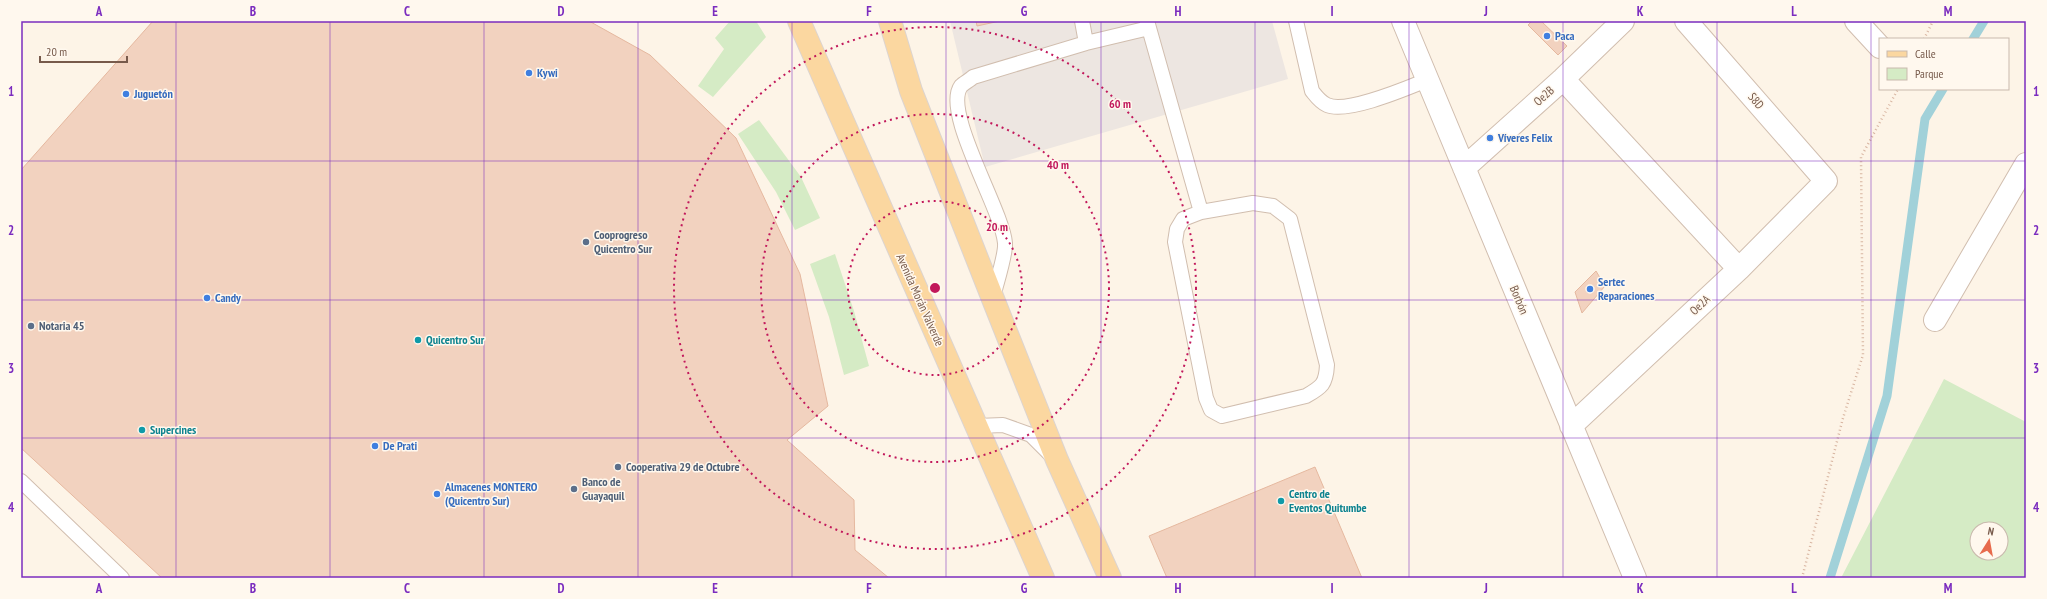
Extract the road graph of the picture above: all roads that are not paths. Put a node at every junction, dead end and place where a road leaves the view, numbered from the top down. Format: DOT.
graph roads {
  1 [pos="799,21"];
  2 [pos="890,21"];
  3 [pos="1082,21"];
  4 [pos="1296,21"];
  5 [pos="1403,21"];
  6 [pos="1623,21"];
  7 [pos="1686,21"];
  8 [pos="1856,21"];
  9 [pos="1148,25"];
  10 [pos="1086,43"];
  11 [pos="1879,46"];
  12 [pos="1563,79"];
  13 [pos="1427,80"];
  14 [pos="2026,164"];
  15 [pos="1464,168"];
  16 [pos="1826,181"];
  17 [pos="1201,212"];
  18 [pos="1739,269"];
  19 [pos="993,299"];
  20 [pos="1935,320"];
  21 [pos="977,426"];
  22 [pos="1571,426"];
  23 [pos="1057,460"];
  24 [pos="21,481"];
  25 [pos="122,578"];
  26 [pos="1043,578"];
  27 [pos="1110,578"];
  28 [pos="1635,578"];
  1 -- 21 [label="main road, Avenida Morán Valverde"];
  2 -- 19 [label="main road"];
  3 -- 10 [label="lane"];
  4 -- 13 [label="lane"];
  5 -- 13 [label="street, Borbón"];
  6 -- 12 [label="street, Oe2B"];
  7 -- 16 [label="street, S8D"];
  8 -- 11 [label="street"];
  9 -- 10 [label="lane"];
  9 -- 17 [label="lane"];
  10 -- 19 [label="lane"];
  12 -- 15 [label="street, Oe2B"];
  12 -- 18 [label="street"];
  13 -- 15 [label="street, Borbón"];
  14 -- 20 [label="street"];
  15 -- 22 [label="street, Borbón"];
  16 -- 18 [label="street, Oe2A"];
  17 -- 17 [label="lane"];
  18 -- 22 [label="street, Oe2A"];
  19 -- 23 [label="main road"];
  21 -- 23 [label="lane"];
  21 -- 26 [label="main road, Avenida Morán Valverde"];
  22 -- 28 [label="street, Borbón"];
  23 -- 27 [label="main road"];
  24 -- 25 [label="lane"];
}
